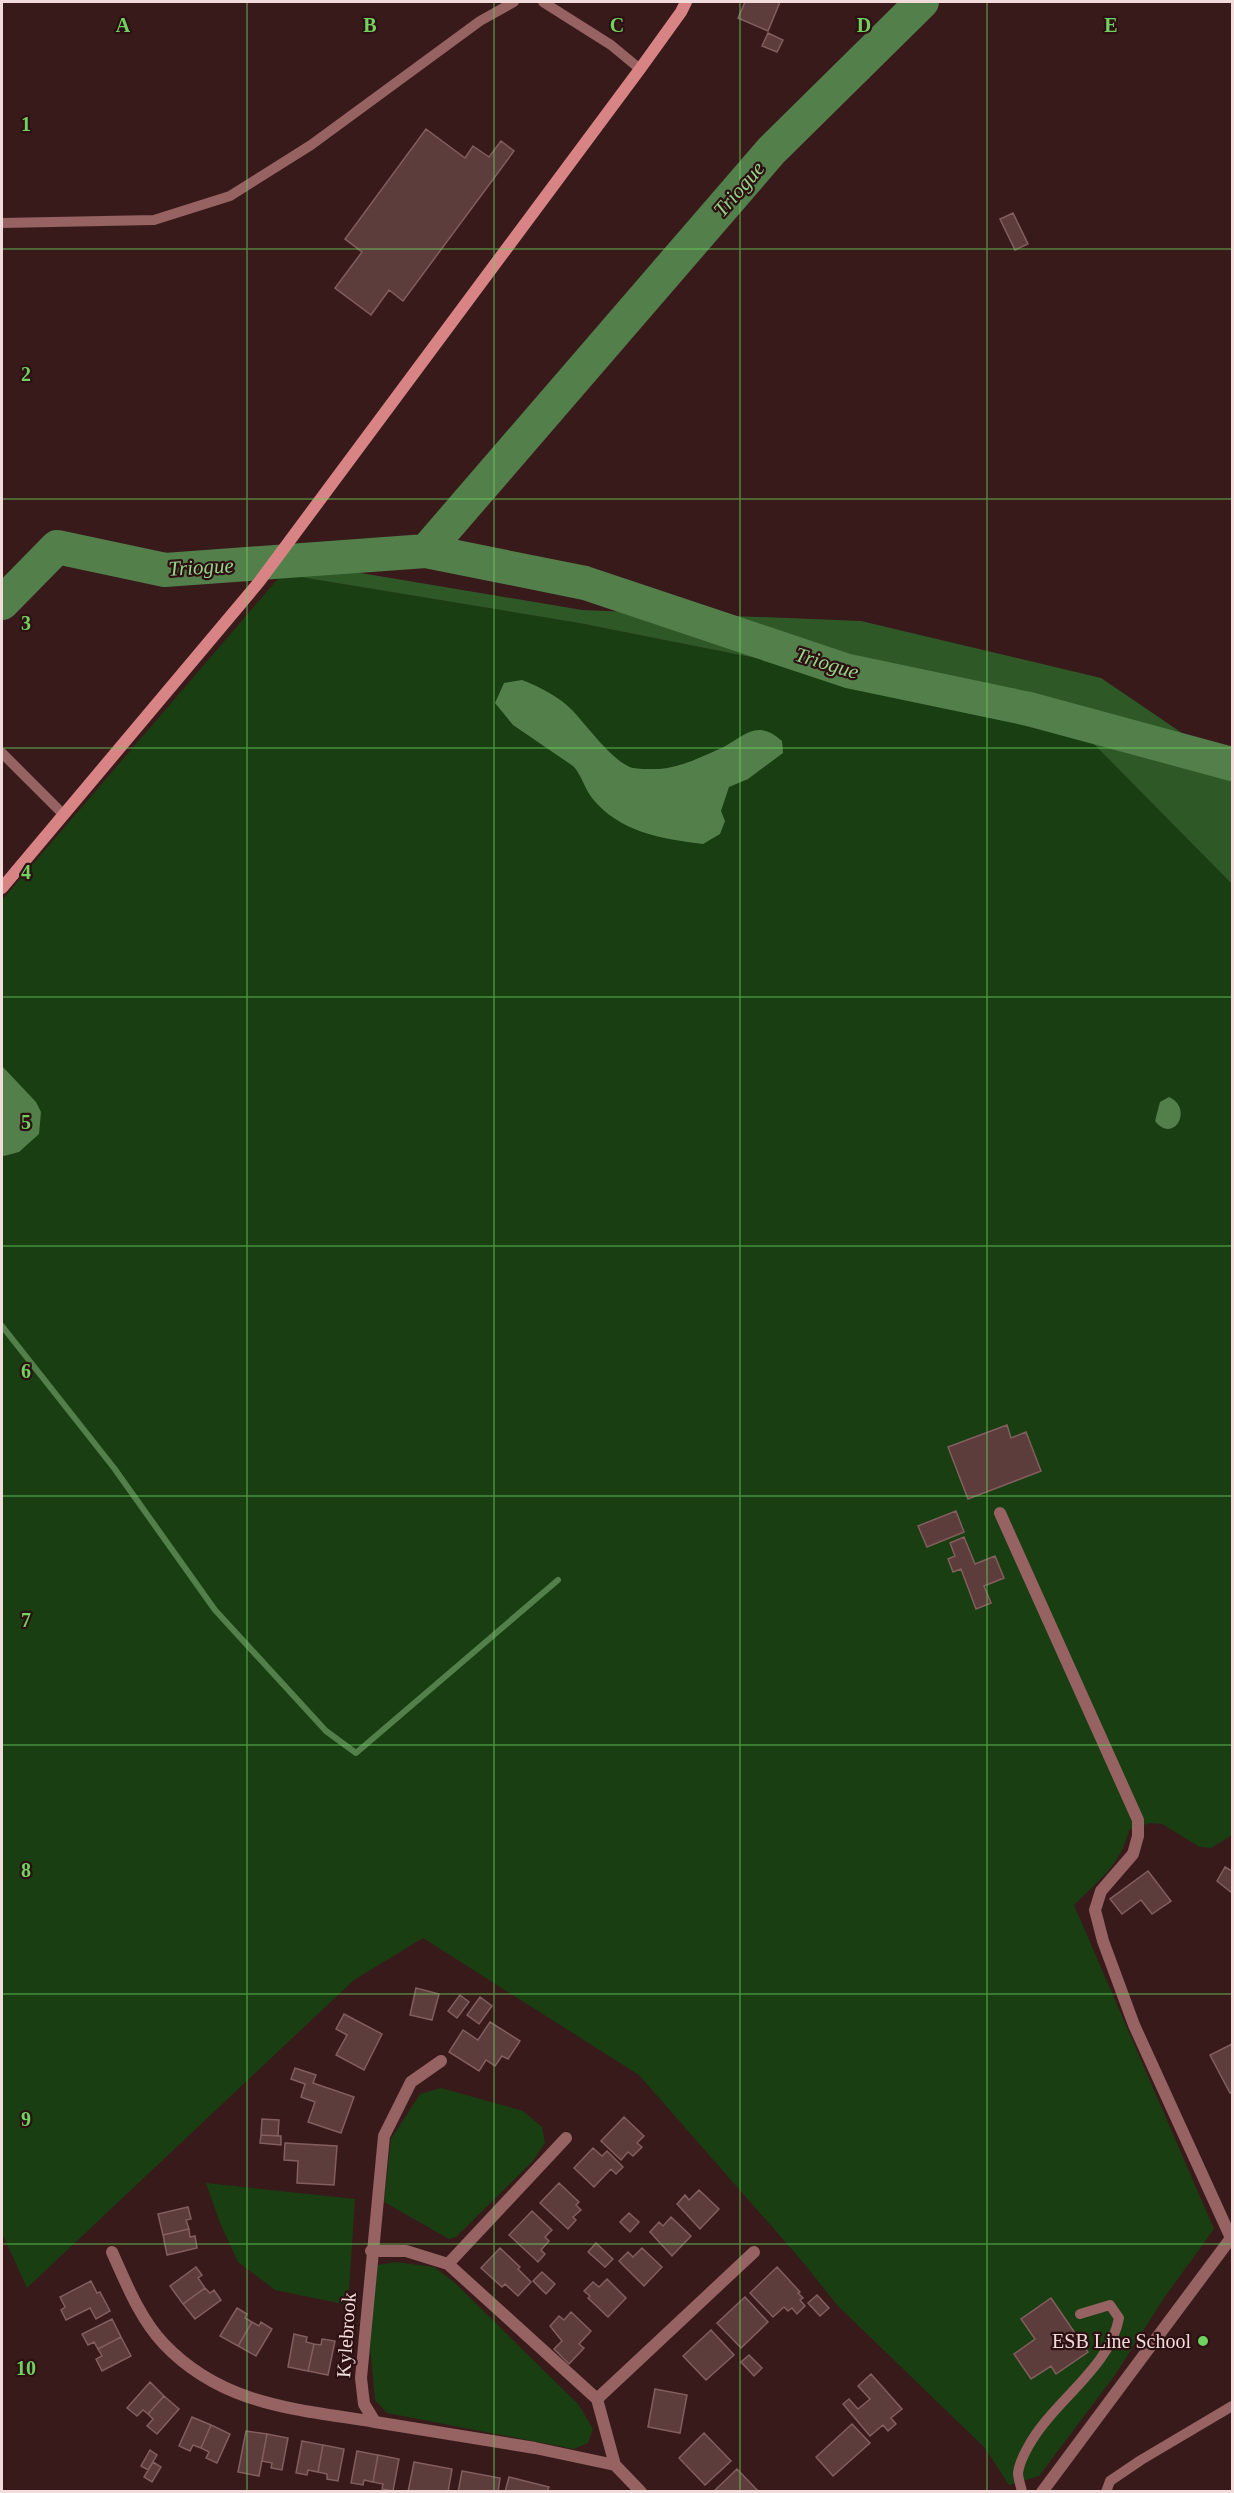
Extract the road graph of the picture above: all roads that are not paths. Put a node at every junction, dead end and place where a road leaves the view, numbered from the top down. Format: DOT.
graph roads {
  1 [pos="514,2"];
  2 [pos="543,2"];
  3 [pos="686,2"];
  4 [pos="640,69"];
  5 [pos="2,223"];
  6 [pos="2,753"];
  7 [pos="64,815"];
  8 [pos="2,888"];
  9 [pos="1000,1513"];
  10 [pos="441,2061"];
  11 [pos="566,2138"];
  12 [pos="371,2251"];
  13 [pos="112,2252"];
  14 [pos="754,2252"];
  15 [pos="448,2264"];
  16 [pos="1080,2314"];
  17 [pos="597,2399"];
  18 [pos="1233,2406"];
  19 [pos="375,2422"];
  20 [pos="615,2465"];
  21 [pos="641,2492"];
  22 [pos="1023,2492"];
  23 [pos="1042,2492"];
  24 [pos="1106,2492"];
  1 -- 5 [label="lane"];
  2 -- 4 [label="lane"];
  3 -- 4 [label="main road"];
  4 -- 7 [label="main road"];
  6 -- 7 [label="lane"];
  7 -- 8 [label="main road"];
  9 -- 23 [label="street"];
  10 -- 12 [label="street, Kylebrook"];
  11 -- 15 [label="street"];
  12 -- 15 [label="street"];
  12 -- 19 [label="street, Kylebrook"];
  13 -- 19 [label="street"];
  14 -- 17 [label="street"];
  15 -- 17 [label="street"];
  16 -- 22 [label="lane"];
  17 -- 20 [label="street"];
  18 -- 24 [label="lane"];
  19 -- 20 [label="street"];
  20 -- 21 [label="street"];
}
